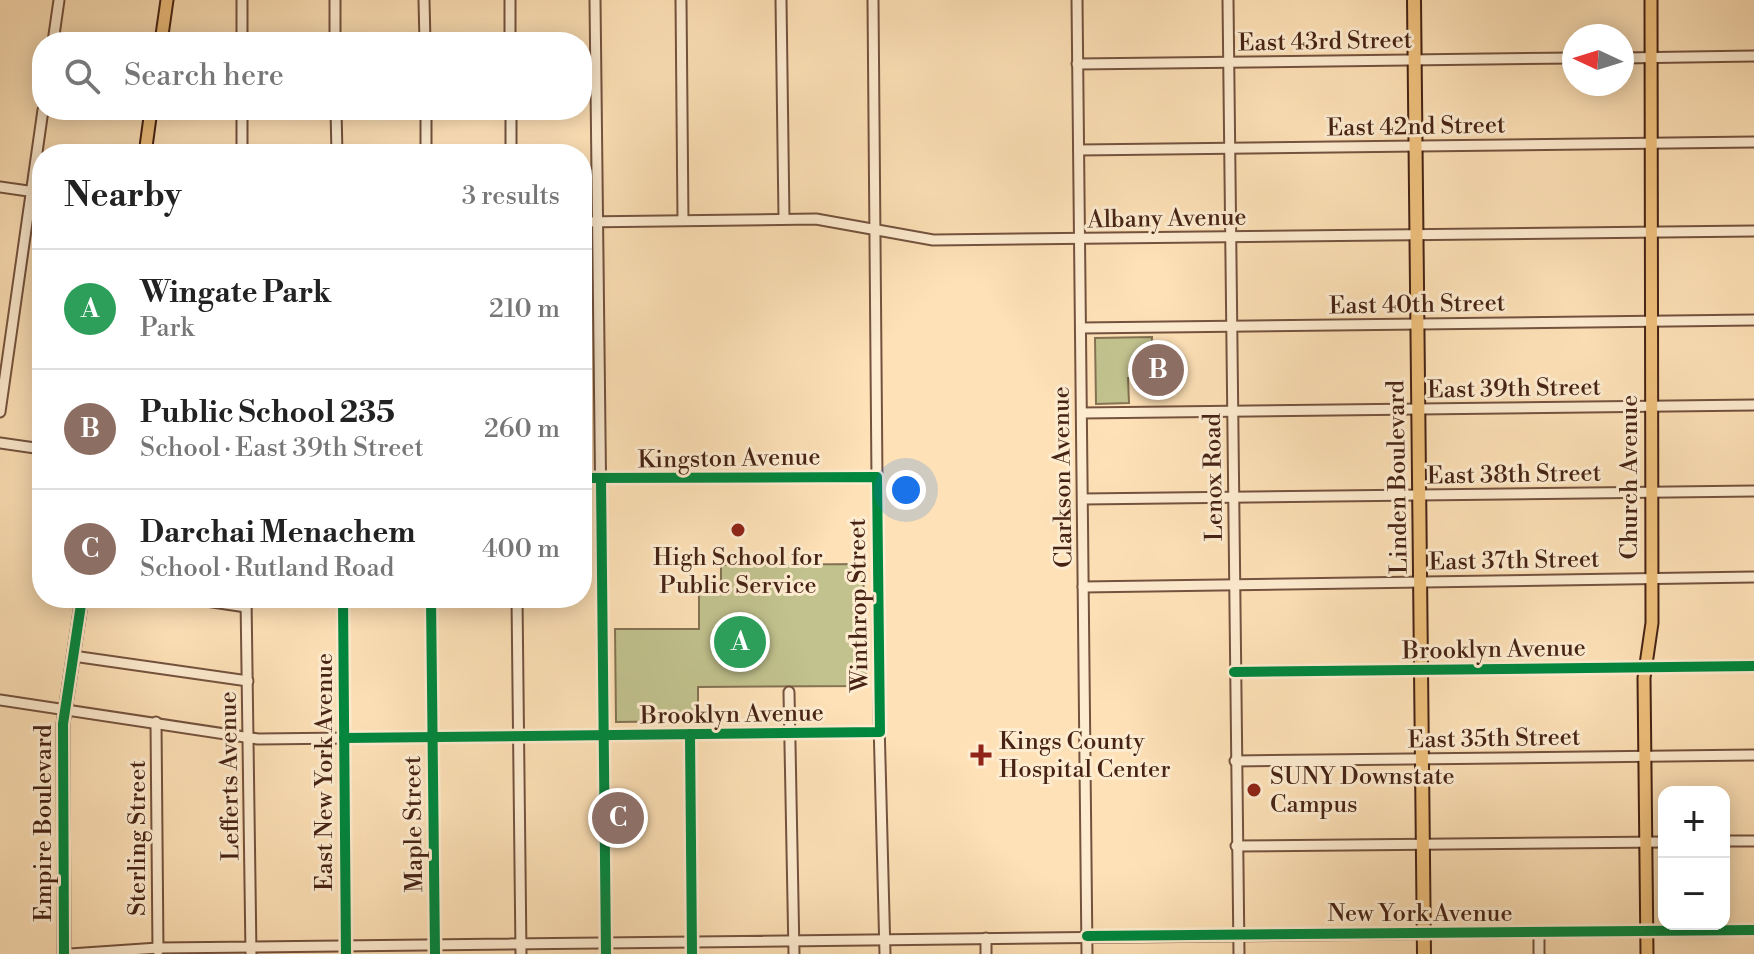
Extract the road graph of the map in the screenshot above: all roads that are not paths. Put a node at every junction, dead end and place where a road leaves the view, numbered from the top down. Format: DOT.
graph roads {
  1 [pos="59,0"];
  2 [pos="167,0"];
  3 [pos="242,0"];
  4 [pos="335,0"];
  5 [pos="424,0"];
  6 [pos="510,0"];
  7 [pos="595,0"];
  8 [pos="681,0"];
  9 [pos="781,0"];
  10 [pos="873,0"];
  11 [pos="1077,0"];
  12 [pos="1228,0"];
  13 [pos="1414,0"];
  14 [pos="1651,0"];
  15 [pos="54,32"];
  16 [pos="162,32"];
  17 [pos="242,32"];
  18 [pos="335,32"];
  19 [pos="425,32"];
  20 [pos="510,32"];
  21 [pos="1754,56"];
  22 [pos="1651,57"];
  23 [pos="1562,58"];
  24 [pos="1634,58"];
  25 [pos="1414,60"];
  26 [pos="1229,62"];
  27 [pos="1077,64"];
  28 [pos="42,120"];
  29 [pos="150,120"];
  30 [pos="242,120"];
  31 [pos="336,120"];
  32 [pos="426,120"];
  33 [pos="511,120"];
  34 [pos="1754,142"];
  35 [pos="1651,143"];
  36 [pos="41,144"];
  37 [pos="146,144"];
  38 [pos="242,144"];
  39 [pos="337,144"];
  40 [pos="426,144"];
  41 [pos="511,144"];
  42 [pos="1415,146"];
  43 [pos="1230,148"];
  44 [pos="1079,150"];
  45 [pos="0,187"];
  46 [pos="32,191"];
  47 [pos="784,219"];
  48 [pos="683,220"];
  49 [pos="592,221"];
  50 [pos="598,221"];
  51 [pos="32,222"];
  52 [pos="875,229"];
  53 [pos="1754,231"];
  54 [pos="1650,232"];
  55 [pos="1416,235"];
  56 [pos="1231,237"];
  57 [pos="1080,239"];
  58 [pos="1754,320"];
  59 [pos="1650,321"];
  60 [pos="1417,324"];
  61 [pos="1232,326"];
  62 [pos="1081,328"];
  63 [pos="1754,405"];
  64 [pos="1650,407"];
  65 [pos="1418,409"];
  66 [pos="0,412"];
  67 [pos="1233,412"];
  68 [pos="1082,413"];
  69 [pos="0,443"];
  70 [pos="32,448"];
  71 [pos="877,477"];
  72 [pos="592,479"];
  73 [pos="601,479"];
  74 [pos="1754,491"];
  75 [pos="1651,492"];
  76 [pos="1419,495"];
  77 [pos="1234,497"];
  78 [pos="1083,499"];
  79 [pos="1754,577"];
  80 [pos="1651,578"];
  81 [pos="1420,581"];
  82 [pos="1234,584"];
  83 [pos="1083,587"];
  84 [pos="80,608"];
  85 [pos="246,608"];
  86 [pos="343,608"];
  87 [pos="431,608"];
  88 [pos="517,608"];
  89 [pos="73,656"];
  90 [pos="1754,666"];
  91 [pos="1645,667"];
  92 [pos="1421,670"];
  93 [pos="1234,672"];
  94 [pos="248,681"];
  95 [pos="789,692"];
  96 [pos="0,700"];
  97 [pos="64,709"];
  98 [pos="156,722"];
  99 [pos="880,732"];
  100 [pos="789,733"];
  101 [pos="690,734"];
  102 [pos="605,735"];
  103 [pos="518,736"];
  104 [pos="249,737"];
  105 [pos="432,737"];
  106 [pos="344,738"];
  107 [pos="1754,755"];
  108 [pos="1644,756"];
  109 [pos="1422,759"];
  110 [pos="1235,761"];
  111 [pos="1730,841"];
  112 [pos="1754,841"];
  113 [pos="1646,842"];
  114 [pos="1658,842"];
  115 [pos="1423,845"];
  116 [pos="1236,846"];
  117 [pos="1754,930"];
  118 [pos="1647,931"];
  119 [pos="1539,932"];
  120 [pos="1424,933"];
  121 [pos="1238,935"];
  122 [pos="1087,936"];
  123 [pos="986,938"];
  124 [pos="884,940"];
  125 [pos="794,941"];
  126 [pos="692,942"];
  127 [pos="606,943"];
  128 [pos="435,949"];
  129 [pos="520,949"];
  130 [pos="251,950"];
  131 [pos="346,950"];
  132 [pos="158,951"];
  133 [pos="64,954"];
  134 [pos="70,954"];
  135 [pos="606,954"];
  136 [pos="692,954"];
  137 [pos="794,954"];
  138 [pos="885,954"];
  139 [pos="986,954"];
  140 [pos="1087,954"];
  141 [pos="1239,954"];
  142 [pos="1424,954"];
  143 [pos="1539,954"];
  144 [pos="1647,954"];
  1 -- 15 [label="street"];
  2 -- 16 [label="main road"];
  3 -- 17 [label="street"];
  4 -- 18 [label="street"];
  5 -- 19 [label="street"];
  6 -- 20 [label="street"];
  7 -- 50 [label="street"];
  8 -- 48 [label="street"];
  9 -- 47 [label="street"];
  10 -- 52 [label="street, Winthrop Street"];
  11 -- 27 [label="street, Clarkson Avenue"];
  12 -- 26 [label="street, Lenox Road"];
  13 -- 25 [label="highway, Linden Boulevard"];
  14 -- 22 [label="main road, Church Avenue"];
  21 -- 22 [label="street"];
  22 -- 24 [label="street"];
  22 -- 35 [label="main road, Church Avenue"];
  23 -- 25 [label="street, East 43rd Street"];
  25 -- 26 [label="street, East 43rd Street"];
  25 -- 42 [label="highway, Linden Boulevard"];
  26 -- 27 [label="street, East 43rd Street"];
  26 -- 43 [label="street, Lenox Road"];
  27 -- 44 [label="street, Clarkson Avenue"];
  28 -- 36 [label="street"];
  29 -- 37 [label="main road"];
  30 -- 38 [label="street"];
  31 -- 39 [label="street"];
  32 -- 40 [label="street"];
  33 -- 41 [label="street"];
  34 -- 35 [label="street, East 42nd Street"];
  35 -- 42 [label="street, East 42nd Street"];
  35 -- 54 [label="main road, Church Avenue"];
  42 -- 43 [label="street, East 42nd Street"];
  42 -- 55 [label="highway, Linden Boulevard"];
  43 -- 44 [label="street, East 42nd Street"];
  43 -- 56 [label="street, Lenox Road"];
  44 -- 57 [label="street, Clarkson Avenue"];
  45 -- 46 [label="street"];
  47 -- 48 [label="street, Albany Avenue"];
  47 -- 52 [label="street, Albany Avenue"];
  48 -- 50 [label="street, Albany Avenue"];
  49 -- 50 [label="street, Albany Avenue"];
  50 -- 73 [label="street"];
  51 -- 66 [label="street"];
  52 -- 57 [label="street, Albany Avenue"];
  52 -- 71 [label="street, Winthrop Street"];
  53 -- 54 [label="street, Albany Avenue"];
  54 -- 55 [label="street, Albany Avenue"];
  54 -- 59 [label="main road, Church Avenue"];
  55 -- 56 [label="street, Albany Avenue"];
  55 -- 60 [label="highway, Linden Boulevard"];
  56 -- 57 [label="street, Albany Avenue"];
  56 -- 61 [label="street, Lenox Road"];
  57 -- 62 [label="street, Clarkson Avenue"];
  58 -- 59 [label="street, East 40th Street"];
  59 -- 60 [label="street, East 40th Street"];
  59 -- 64 [label="main road, Church Avenue"];
  60 -- 61 [label="street, East 40th Street"];
  60 -- 65 [label="highway, Linden Boulevard"];
  61 -- 62 [label="street, East 40th Street"];
  61 -- 67 [label="street, Lenox Road"];
  62 -- 68 [label="street, Clarkson Avenue"];
  63 -- 64 [label="street, East 39th Street"];
  64 -- 65 [label="street, East 39th Street"];
  64 -- 75 [label="main road, Church Avenue"];
  65 -- 67 [label="street, East 39th Street"];
  65 -- 76 [label="highway, Linden Boulevard"];
  67 -- 68 [label="street, East 39th Street"];
  67 -- 77 [label="street, Lenox Road"];
  68 -- 78 [label="street, Clarkson Avenue"];
  69 -- 70 [label="street"];
  71 -- 73 [label="street, Kingston Avenue"];
  71 -- 99 [label="street, Winthrop Street"];
  72 -- 73 [label="street, Kingston Avenue"];
  73 -- 102 [label="street"];
  74 -- 75 [label="street, East 38th Street"];
  75 -- 76 [label="street, East 38th Street"];
  75 -- 80 [label="main road, Church Avenue"];
  76 -- 77 [label="street, East 38th Street"];
  76 -- 81 [label="highway, Linden Boulevard"];
  77 -- 78 [label="street, East 38th Street"];
  77 -- 82 [label="street, Lenox Road"];
  78 -- 83 [label="street, Clarkson Avenue"];
  79 -- 80 [label="street, East 37th Street"];
  80 -- 81 [label="street, East 37th Street"];
  80 -- 91 [label="main road, Church Avenue"];
  81 -- 82 [label="street, East 37th Street"];
  81 -- 92 [label="highway, Linden Boulevard"];
  82 -- 83 [label="street, East 37th Street"];
  82 -- 93 [label="street, Lenox Road"];
  83 -- 122 [label="street, Clarkson Avenue"];
  84 -- 89 [label="main road, Empire Boulevard"];
  85 -- 94 [label="street, Lefferts Avenue"];
  86 -- 106 [label="street, East New York Avenue"];
  87 -- 105 [label="street, Maple Street"];
  88 -- 103 [label="street"];
  89 -- 94 [label="street"];
  89 -- 97 [label="main road, Empire Boulevard"];
  90 -- 91 [label="street, Brooklyn Avenue"];
  91 -- 92 [label="street, Brooklyn Avenue"];
  91 -- 108 [label="main road, Church Avenue"];
  92 -- 93 [label="street, Brooklyn Avenue"];
  92 -- 109 [label="highway, Linden Boulevard"];
  93 -- 110 [label="street, Lenox Road"];
  94 -- 104 [label="street, Lefferts Avenue"];
  95 -- 100 [label="street"];
  96 -- 97 [label="street, Brooklyn Avenue"];
  97 -- 98 [label="street, Brooklyn Avenue"];
  97 -- 133 [label="main road, Empire Boulevard"];
  98 -- 104 [label="street, Brooklyn Avenue"];
  98 -- 132 [label="street, Sterling Street"];
  99 -- 100 [label="street, Brooklyn Avenue"];
  99 -- 124 [label="street, Winthrop Street"];
  100 -- 101 [label="street, Brooklyn Avenue"];
  100 -- 125 [label="street"];
  101 -- 102 [label="street, Brooklyn Avenue"];
  101 -- 126 [label="street"];
  102 -- 103 [label="street, Brooklyn Avenue"];
  102 -- 127 [label="street"];
  103 -- 105 [label="street, Brooklyn Avenue"];
  103 -- 129 [label="street"];
  104 -- 106 [label="street, Brooklyn Avenue"];
  104 -- 130 [label="street, Lefferts Avenue"];
  105 -- 106 [label="street, Brooklyn Avenue"];
  105 -- 128 [label="street, Maple Street"];
  106 -- 131 [label="street, East New York Avenue"];
  107 -- 108 [label="street, East 35th Street"];
  108 -- 109 [label="street, East 35th Street"];
  108 -- 113 [label="main road, Church Avenue"];
  109 -- 110 [label="street, East 35th Street"];
  109 -- 115 [label="highway, Linden Boulevard"];
  110 -- 116 [label="street, Lenox Road"];
  111 -- 112 [label="street"];
  113 -- 114 [label="street"];
  113 -- 115 [label="street"];
  113 -- 118 [label="main road, Church Avenue"];
  115 -- 116 [label="street"];
  115 -- 120 [label="highway, Linden Boulevard"];
  116 -- 121 [label="street, Lenox Road"];
  117 -- 118 [label="street, New York Avenue"];
  118 -- 119 [label="street, New York Avenue"];
  118 -- 144 [label="main road, Church Avenue"];
  119 -- 120 [label="street, New York Avenue"];
  119 -- 143 [label="street"];
  120 -- 121 [label="street, New York Avenue"];
  120 -- 142 [label="highway, Linden Boulevard"];
  121 -- 122 [label="street, New York Avenue"];
  121 -- 141 [label="street, Lenox Road"];
  122 -- 123 [label="street, New York Avenue"];
  122 -- 140 [label="street, Clarkson Avenue"];
  123 -- 124 [label="street, New York Avenue"];
  123 -- 139 [label="street"];
  124 -- 125 [label="street, New York Avenue"];
  124 -- 138 [label="street, Winthrop Street"];
  125 -- 126 [label="street, New York Avenue"];
  125 -- 137 [label="street"];
  126 -- 127 [label="street, New York Avenue"];
  126 -- 136 [label="street"];
  127 -- 129 [label="street, New York Avenue"];
  127 -- 135 [label="street"];
  128 -- 129 [label="street, New York Avenue"];
  128 -- 131 [label="street, New York Avenue"];
  130 -- 131 [label="street, New York Avenue"];
  130 -- 132 [label="street, New York Avenue"];
  132 -- 134 [label="street, New York Avenue"];
}
